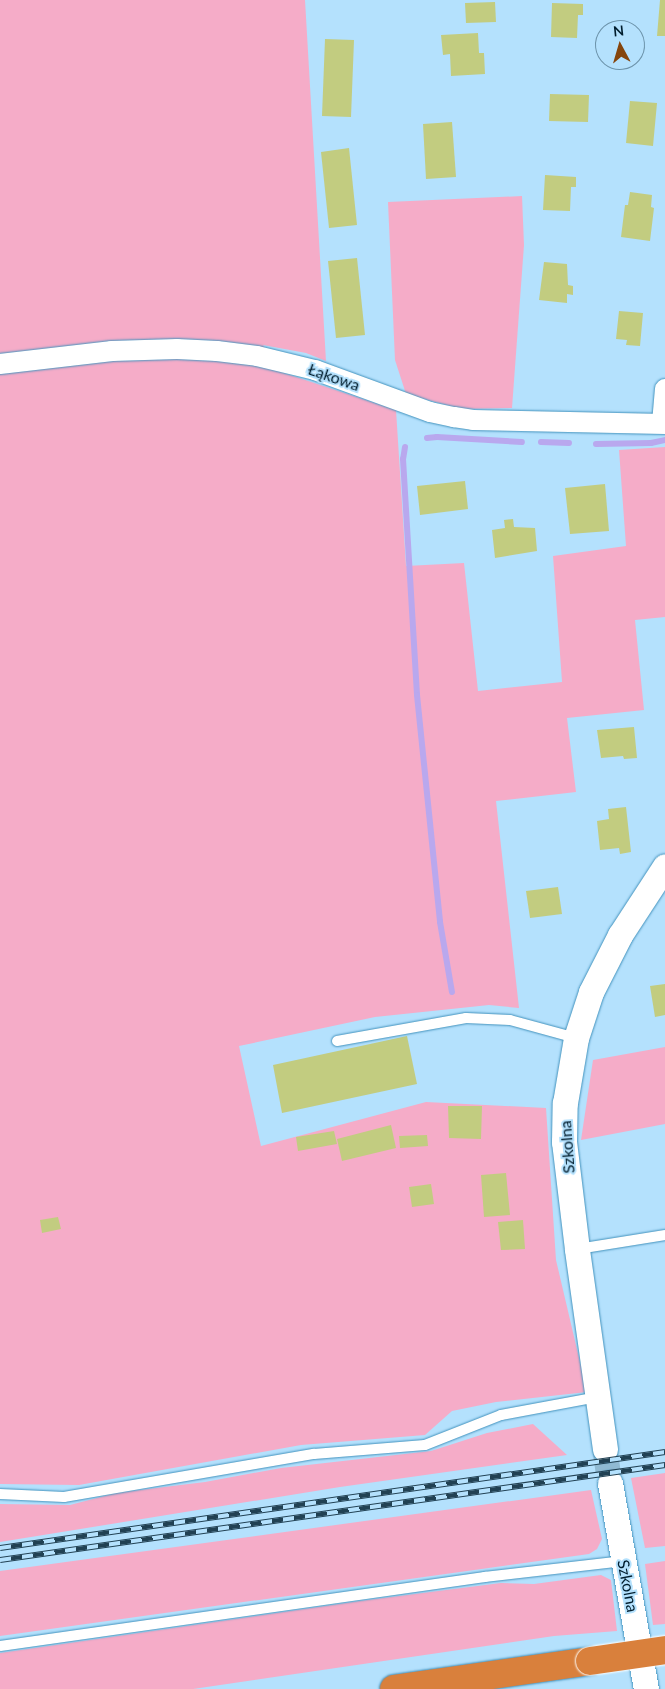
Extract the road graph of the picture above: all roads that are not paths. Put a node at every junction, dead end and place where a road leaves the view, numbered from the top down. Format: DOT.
graph roads {
  1 [pos="0,364"];
  2 [pos="665,389"];
  3 [pos="663,423"];
  4 [pos="665,866"];
  5 [pos="576,1038"];
  6 [pos="337,1041"];
  7 [pos="665,1235"];
  8 [pos="577,1249"];
  9 [pos="598,1397"];
  10 [pos="605,1449"];
  11 [pos="610,1483"];
  12 [pos="0,1494"];
  13 [pos="623,1561"];
  14 [pos="0,1646"];
  15 [pos="665,1650"];
  16 [pos="394,1689"];
  17 [pos="646,1689"];
  1 -- 3 [label="street, Łąkowa"];
  2 -- 3 [label="street"];
  4 -- 5 [label="street, Szkolna"];
  5 -- 6 [label="lane"];
  5 -- 8 [label="street, Szkolna"];
  7 -- 8 [label="lane"];
  8 -- 9 [label="street, Szkolna"];
  9 -- 10 [label="street, Szkolna"];
  9 -- 12 [label="lane"];
  11 -- 13 [label="street, Szkolna"];
  13 -- 14 [label="lane"];
  13 -- 17 [label="street, Szkolna"];
  15 -- 16 [label="highway, bridge"];
}
